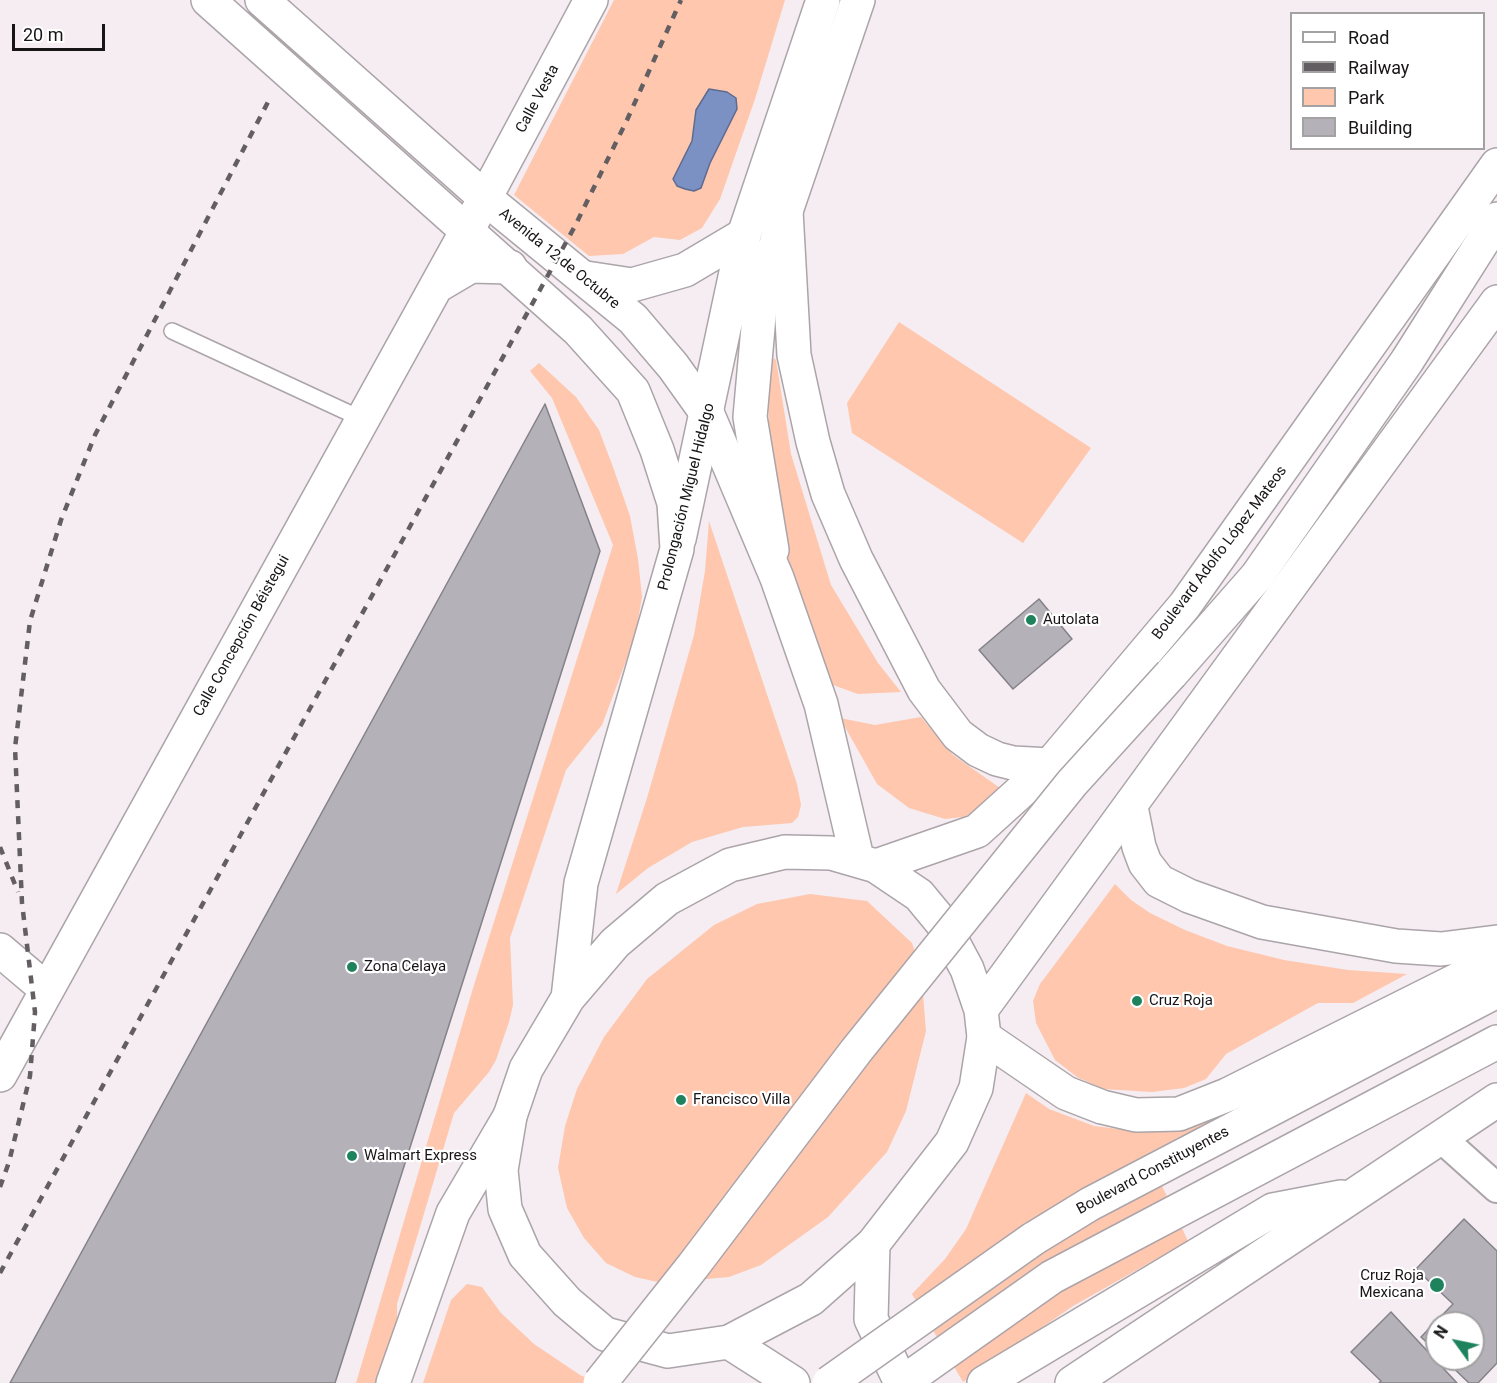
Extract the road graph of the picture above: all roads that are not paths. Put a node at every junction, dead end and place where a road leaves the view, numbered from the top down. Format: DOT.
graph roads {
  1 [pos="208,0"];
  2 [pos="262,0"];
  3 [pos="591,0"];
  4 [pos="823,0"];
  5 [pos="858,0"];
  6 [pos="1497,165"];
  7 [pos="485,198"];
  8 [pos="786,211"];
  9 [pos="1497,219"];
  10 [pos="467,231"];
  11 [pos="744,235"];
  12 [pos="510,267"];
  13 [pos="586,278"];
  14 [pos="437,286"];
  15 [pos="1497,302"];
  16 [pos="172,332"];
  17 [pos="708,415"];
  18 [pos="362,419"];
  19 [pos="677,549"];
  20 [pos="777,578"];
  21 [pos="1050,765"];
  22 [pos="1131,807"];
  23 [pos="867,862"];
  24 [pos="1497,942"];
  25 [pos="0,950"];
  26 [pos="1497,960"];
  27 [pos="46,988"];
  28 [pos="1497,991"];
  29 [pos="568,998"];
  30 [pos="982,1024"];
  31 [pos="1497,1042"];
  32 [pos="0,1075"];
  33 [pos="1495,1104"];
  34 [pos="510,1116"];
  35 [pos="1440,1137"];
  36 [pos="1497,1188"];
  37 [pos="1355,1195"];
  38 [pos="873,1244"];
  39 [pos="729,1342"];
  40 [pos="393,1383"];
  41 [pos="600,1383"];
  42 [pos="793,1383"];
  43 [pos="829,1383"];
  44 [pos="901,1383"];
  45 [pos="984,1383"];
  46 [pos="1072,1383"];
  1 -- 10 [label="main road"];
  2 -- 7 [label="main road, Avenida 12 de Octubre"];
  3 -- 7 [label="main road, Calle Vesta"];
  4 -- 11 [label="main road, Prolongación Miguel Hidalgo"];
  5 -- 8 [label="main road"];
  6 -- 21 [label="main road, Boulevard Adolfo López Mateos"];
  7 -- 10 [label="main road, Calle Concepción Béistegui"];
  7 -- 13 [label="main road, Avenida 12 de Octubre"];
  8 -- 20 [label="main road"];
  8 -- 21 [label="main road"];
  9 -- 41 [label="main road, bridge"];
  10 -- 12 [label="main road"];
  10 -- 14 [label="main road, Calle Concepción Béistegui"];
  11 -- 13 [label="main road"];
  11 -- 17 [label="main road, Prolongación Miguel Hidalgo"];
  12 -- 14 [label="main road"];
  12 -- 19 [label="main road"];
  13 -- 17 [label="main road, Avenida 12 de Octubre"];
  14 -- 18 [label="main road, Calle Concepción Béistegui"];
  15 -- 22 [label="main road"];
  16 -- 18 [label="lane"];
  17 -- 19 [label="main road, Prolongación Miguel Hidalgo"];
  17 -- 20 [label="main road, Avenida 12 de Octubre"];
  18 -- 27 [label="main road, Calle Concepción Béistegui"];
  19 -- 29 [label="main road, Prolongación Miguel Hidalgo"];
  20 -- 23 [label="main road"];
  21 -- 23 [label="main road, Boulevard Adolfo López Mateos"];
  22 -- 24 [label="main road"];
  22 -- 30 [label="main road"];
  23 -- 29 [label="main road"];
  23 -- 30 [label="main road"];
  25 -- 27 [label="main road"];
  26 -- 30 [label="main road"];
  27 -- 32 [label="main road, Calle Concepción Béistegui"];
  28 -- 43 [label="main road, Boulevard Constituyentes, bridge"];
  29 -- 34 [label="main road"];
  30 -- 38 [label="main road"];
  31 -- 44 [label="main road"];
  33 -- 35 [label="main road"];
  34 -- 39 [label="main road"];
  34 -- 40 [label="main road"];
  35 -- 36 [label="street"];
  35 -- 37 [label="main road"];
  37 -- 45 [label="main road"];
  37 -- 46 [label="main road"];
  38 -- 39 [label="main road"];
  38 -- 44 [label="main road"];
  39 -- 42 [label="main road"];
}
